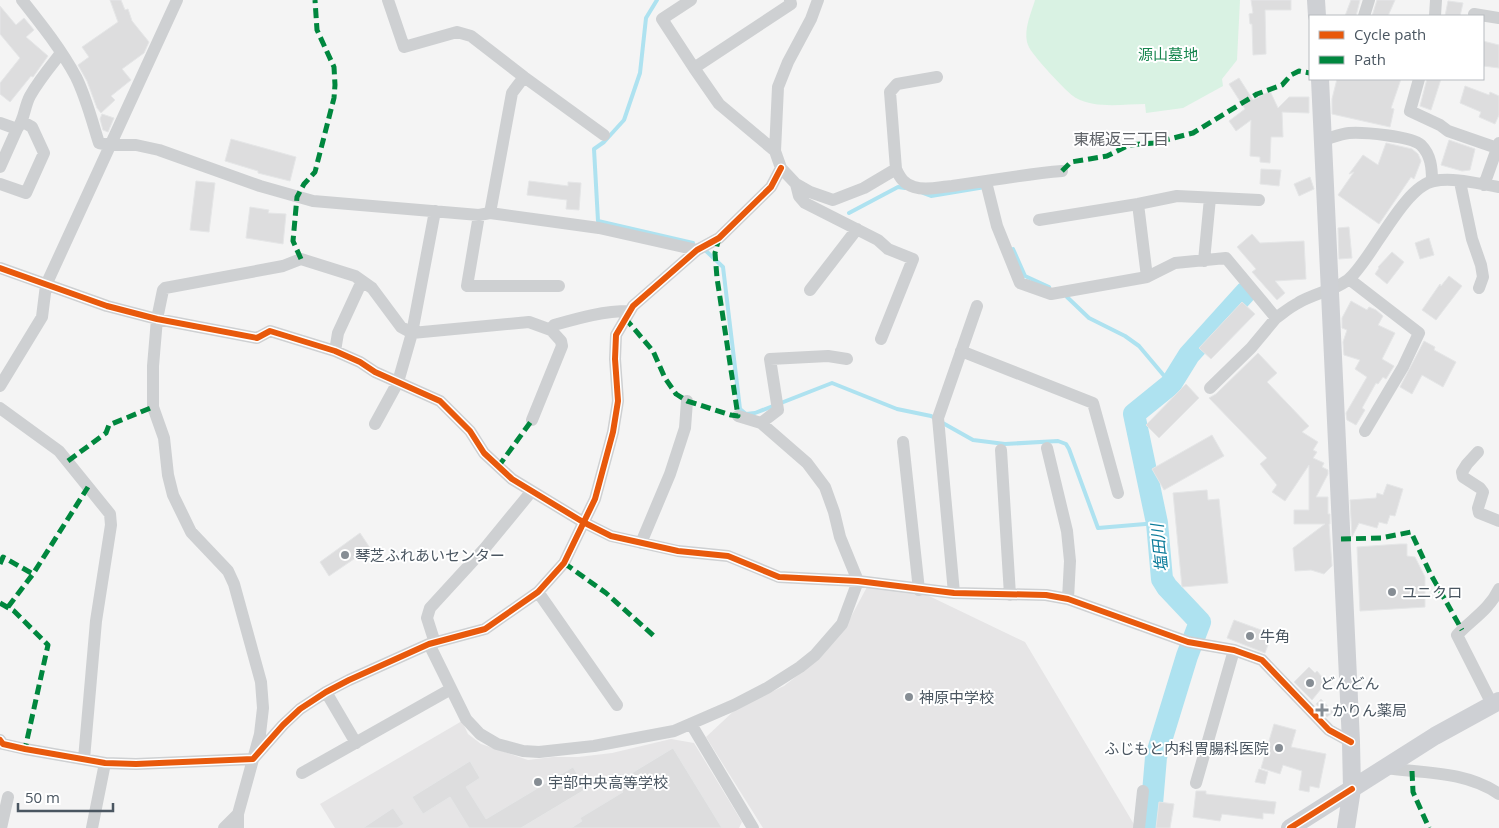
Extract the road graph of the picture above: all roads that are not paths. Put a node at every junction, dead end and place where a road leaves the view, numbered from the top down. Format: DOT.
graph roads {
  1 [pos="23,0"];
  2 [pos="176,0"];
  3 [pos="388,0"];
  4 [pos="691,0"];
  5 [pos="790,0"];
  6 [pos="818,0"];
  7 [pos="1316,0"];
  8 [pos="1369,0"];
  9 [pos="1436,0"];
  10 [pos="1474,14"];
  11 [pos="1317,15"];
  12 [pos="1364,15"];
  13 [pos="1435,15"];
  14 [pos="1480,15"];
  15 [pos="1484,16"];
  16 [pos="1499,18"];
  17 [pos="61,53"];
  18 [pos="694,68"];
  19 [pos="524,77"];
  20 [pos="937,77"];
  21 [pos="1320,80"];
  22 [pos="1419,80"];
  23 [pos="0,123"];
  24 [pos="20,125"];
  25 [pos="604,135"];
  26 [pos="1322,140"];
  27 [pos="109,145"];
  28 [pos="1498,146"];
  29 [pos="776,151"];
  30 [pos="0,167"];
  31 [pos="781,168"];
  32 [pos="896,169"];
  33 [pos="1062,171"];
  34 [pos="1432,181"];
  35 [pos="986,182"];
  36 [pos="1460,182"];
  37 [pos="0,184"];
  38 [pos="796,184"];
  39 [pos="1484,185"];
  40 [pos="1499,187"];
  41 [pos="1210,198"];
  42 [pos="1259,200"];
  43 [pos="1138,204"];
  44 [pos="435,211"];
  45 [pos="485,214"];
  46 [pos="1039,220"];
  47 [pos="857,229"];
  48 [pos="697,250"];
  49 [pos="1204,261"];
  50 [pos="0,268"];
  51 [pos="1147,277"];
  52 [pos="1349,279"];
  53 [pos="362,280"];
  54 [pos="46,284"];
  55 [pos="559,286"];
  56 [pos="1478,288"];
  57 [pos="1329,289"];
  58 [pos="810,290"];
  59 [pos="977,306"];
  60 [pos="629,311"];
  61 [pos="1276,318"];
  62 [pos="157,319"];
  63 [pos="551,330"];
  64 [pos="412,332"];
  65 [pos="881,339"];
  66 [pos="335,350"];
  67 [pos="961,351"];
  68 [pos="847,359"];
  69 [pos="398,382"];
  70 [pos="0,386"];
  71 [pos="1210,388"];
  72 [pos="687,401"];
  73 [pos="0,408"];
  74 [pos="738,416"];
  75 [pos="532,420"];
  76 [pos="761,423"];
  77 [pos="375,424"];
  78 [pos="1365,431"];
  79 [pos="903,442"];
  80 [pos="1047,448"];
  81 [pos="1001,450"];
  82 [pos="1478,452"];
  83 [pos="531,492"];
  84 [pos="1118,493"];
  85 [pos="1499,521"];
  86 [pos="583,522"];
  87 [pos="641,543"];
  88 [pos="858,581"];
  89 [pos="919,590"];
  90 [pos="538,592"];
  91 [pos="954,593"];
  92 [pos="1010,595"];
  93 [pos="1498,595"];
  94 [pos="1068,598"];
  95 [pos="432,643"];
  96 [pos="1234,650"];
  97 [pos="451,689"];
  98 [pos="326,692"];
  99 [pos="1496,703"];
  100 [pos="617,705"];
  101 [pos="691,724"];
  102 [pos="0,740"];
  103 [pos="1351,742"];
  104 [pos="356,743"];
  105 [pos="84,759"];
  106 [pos="253,759"];
  107 [pos="105,763"];
  108 [pos="1385,768"];
  109 [pos="302,773"];
  110 [pos="1196,783"];
  111 [pos="1352,788"];
  112 [pos="1143,791"];
  113 [pos="1499,794"];
  114 [pos="8,797"];
  115 [pos="238,814"];
  116 [pos="1,828"];
  117 [pos="92,828"];
  118 [pos="224,828"];
  119 [pos="238,828"];
  120 [pos="753,828"];
  121 [pos="1139,828"];
  122 [pos="1290,828"];
  123 [pos="1346,828"];
  1 -- 17 [label="street"];
  2 -- 27 [label="street"];
  3 -- 19 [label="street"];
  4 -- 18 [label="street"];
  5 -- 18 [label="street"];
  6 -- 29 [label="street"];
  7 -- 11 [label="street"];
  8 -- 12 [label="street"];
  9 -- 13 [label="street"];
  10 -- 14 [label="street"];
  15 -- 16 [label="street"];
  17 -- 24 [label="street"];
  17 -- 27 [label="street"];
  18 -- 29 [label="street"];
  19 -- 25 [label="street"];
  19 -- 45 [label="street"];
  20 -- 32 [label="street"];
  21 -- 26 [label="street"];
  22 -- 28 [label="street"];
  23 -- 24 [label="street"];
  24 -- 30 [label="street"];
  24 -- 37 [label="street"];
  26 -- 34 [label="street"];
  26 -- 57 [label="street"];
  27 -- 44 [label="street"];
  27 -- 54 [label="street"];
  28 -- 39 [label="street"];
  29 -- 31 [label="street"];
  31 -- 38 [label="street"];
  31 -- 48 [label="street"];
  32 -- 35 [label="street"];
  32 -- 38 [label="street"];
  33 -- 35 [label="street"];
  34 -- 36 [label="street"];
  34 -- 52 [label="street"];
  35 -- 51 [label="street"];
  36 -- 39 [label="street"];
  36 -- 56 [label="street"];
  38 -- 47 [label="street"];
  39 -- 40 [label="street"];
  41 -- 42 [label="street"];
  41 -- 43 [label="street"];
  41 -- 49 [label="street"];
  43 -- 46 [label="street"];
  43 -- 51 [label="street"];
  44 -- 45 [label="street"];
  44 -- 64 [label="street"];
  45 -- 48 [label="street"];
  45 -- 55 [label="street"];
  47 -- 58 [label="street"];
  47 -- 65 [label="street"];
  48 -- 60 [label="street"];
  49 -- 51 [label="street"];
  49 -- 61 [label="street"];
  50 -- 54 [label="street"];
  52 -- 57 [label="street"];
  52 -- 78 [label="street"];
  53 -- 62 [label="street"];
  53 -- 64 [label="street"];
  53 -- 66 [label="street"];
  54 -- 62 [label="street"];
  54 -- 70 [label="street"];
  57 -- 61 [label="street"];
  57 -- 103 [label="street"];
  59 -- 67 [label="street"];
  60 -- 63 [label="street"];
  60 -- 86 [label="street"];
  61 -- 71 [label="street"];
  62 -- 66 [label="street"];
  62 -- 106 [label="street"];
  63 -- 64 [label="street"];
  63 -- 75 [label="street"];
  64 -- 69 [label="street"];
  66 -- 69 [label="street"];
  67 -- 84 [label="street"];
  67 -- 91 [label="street"];
  68 -- 76 [label="street"];
  69 -- 77 [label="street"];
  69 -- 83 [label="street"];
  72 -- 87 [label="street"];
  73 -- 105 [label="street"];
  74 -- 76 [label="street"];
  76 -- 88 [label="street"];
  79 -- 89 [label="street"];
  80 -- 94 [label="street"];
  81 -- 92 [label="street"];
  82 -- 85 [label="street"];
  83 -- 86 [label="street"];
  83 -- 95 [label="street"];
  86 -- 87 [label="street"];
  86 -- 90 [label="street"];
  87 -- 88 [label="street"];
  88 -- 89 [label="street"];
  88 -- 101 [label="street"];
  89 -- 91 [label="street"];
  90 -- 95 [label="street"];
  90 -- 100 [label="street"];
  91 -- 92 [label="street"];
  92 -- 94 [label="street"];
  93 -- 99 [label="street"];
  94 -- 96 [label="street"];
  95 -- 97 [label="street"];
  95 -- 98 [label="street"];
  96 -- 103 [label="street"];
  96 -- 110 [label="street"];
  97 -- 101 [label="street"];
  97 -- 104 [label="street"];
  98 -- 104 [label="street"];
  98 -- 106 [label="street"];
  99 -- 108 [label="street"];
  101 -- 120 [label="street"];
  102 -- 105 [label="street"];
  103 -- 111 [label="street"];
  104 -- 109 [label="street"];
  105 -- 107 [label="street"];
  106 -- 107 [label="street"];
  106 -- 115 [label="street"];
  107 -- 117 [label="street"];
  108 -- 111 [label="street"];
  108 -- 113 [label="street"];
  111 -- 122 [label="street"];
  111 -- 123 [label="street"];
  112 -- 121 [label="street"];
  114 -- 116 [label="street"];
  115 -- 118 [label="street"];
  115 -- 119 [label="street"];
}
